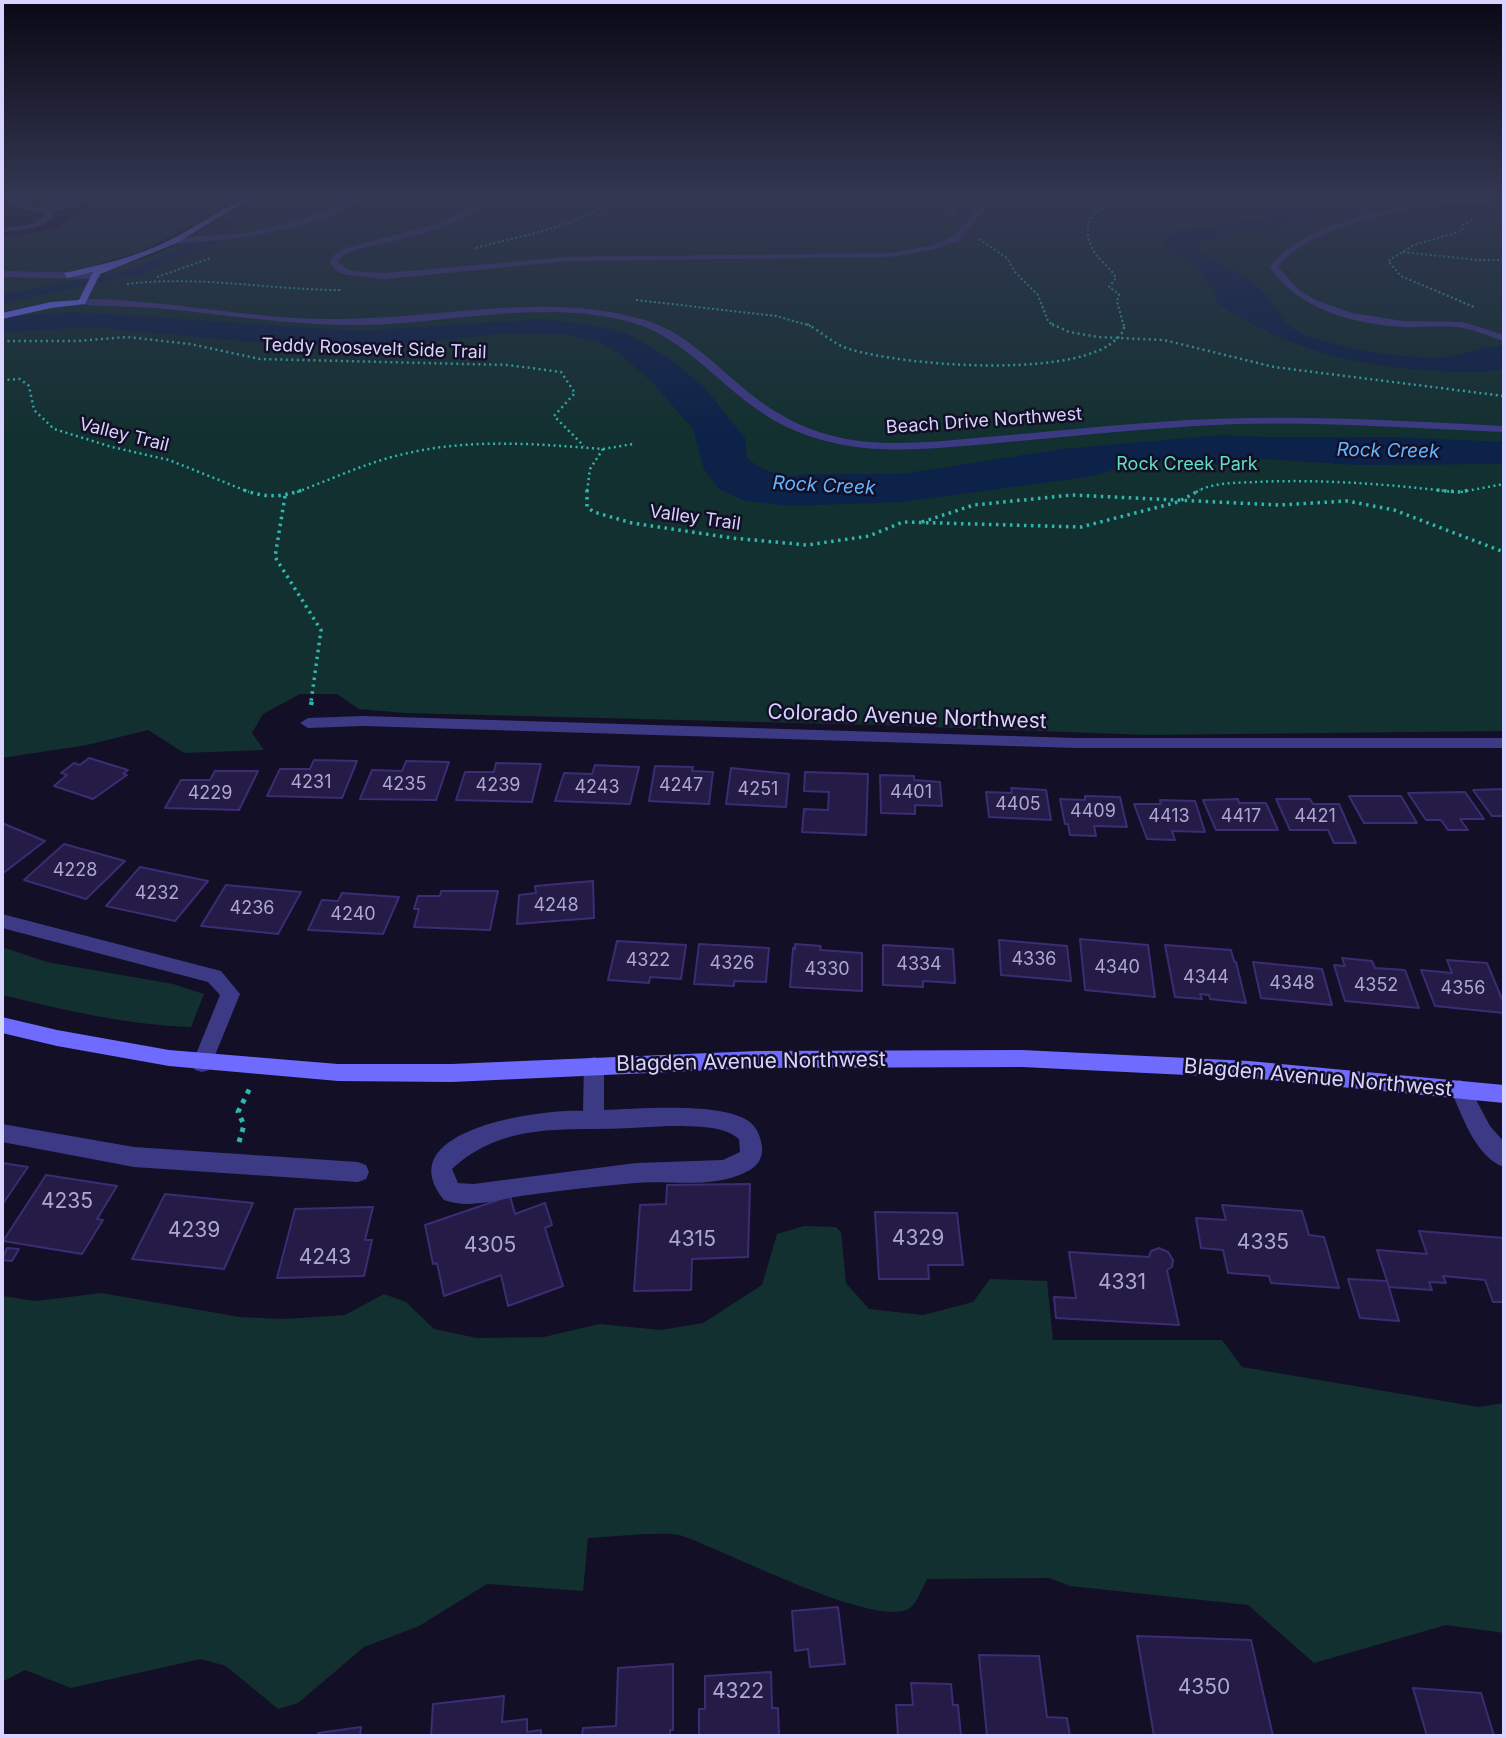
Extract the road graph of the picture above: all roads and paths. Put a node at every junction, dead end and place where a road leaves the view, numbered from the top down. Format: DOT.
graph roads {
  1 [pos="97,276"];
  2 [pos="1019,276"];
  3 [pos="1115,276"];
  4 [pos="1280,276"];
  5 [pos="1401,276"];
  6 [pos="86,295"];
  7 [pos="630,299"];
  8 [pos="1482,310"];
  9 [pos="2,314"];
  10 [pos="1120,338"];
  11 [pos="1504,338"];
  12 [pos="2,341"];
  13 [pos="2,380"];
  14 [pos="1504,396"];
  15 [pos="1504,429"];
  16 [pos="633,444"];
  17 [pos="585,447"];
  18 [pos="603,449"];
  19 [pos="1504,484"];
  20 [pos="285,496"];
  21 [pos="1178,502"];
  22 [pos="919,523"];
  23 [pos="1504,552"];
  24 [pos="309,723"];
  25 [pos="1504,743"];
  26 [pos="2,921"];
  27 [pos="2,1025"];
  28 [pos="202,1064"];
  29 [pos="594,1065"];
  30 [pos="250,1088"];
  31 [pos="1460,1089"];
  32 [pos="1504,1094"];
  33 [pos="593,1119"];
  34 [pos="2,1133"];
  35 [pos="1504,1157"];
  36 [pos="231,1166"];
  37 [pos="358,1172"];
  1 -- 6 [label="main road"];
  2 -- 10 [label="path"];
  3 -- 10 [label="path"];
  4 -- 11 [label="street"];
  5 -- 8 [label="path"];
  6 -- 9 [label="main road, Beach Drive Northwest"];
  6 -- 9 [label="main road, Beach Drive Northwest"];
  6 -- 15 [label="street, Beach Drive Northwest"];
  7 -- 10 [label="path"];
  10 -- 14 [label="path"];
  12 -- 17 [label="path, Teddy Roosevelt Side Trail"];
  13 -- 20 [label="path, Valley Trail"];
  16 -- 18 [label="path"];
  17 -- 18 [label="path, Valley Trail"];
  17 -- 20 [label="path, Valley Trail"];
  18 -- 22 [label="path, Valley Trail"];
  19 -- 21 [label="path, Valley Trail"];
  20 -- 24 [label="path"];
  21 -- 22 [label="path, Valley Trail"];
  21 -- 22 [label="path"];
  21 -- 23 [label="path"];
  24 -- 25 [label="street, Colorado Avenue Northwest"];
  26 -- 28 [label="street"];
  27 -- 28 [label="main road, Blagden Avenue Northwest"];
  28 -- 29 [label="main road, Blagden Avenue Northwest"];
  29 -- 31 [label="main road, Blagden Avenue Northwest"];
  29 -- 33 [label="street"];
  30 -- 36 [label="path"];
  31 -- 32 [label="main road, Blagden Avenue Northwest"];
  31 -- 35 [label="street"];
  33 -- 33 [label="street"];
  34 -- 36 [label="street"];
  36 -- 37 [label="street"];
}
